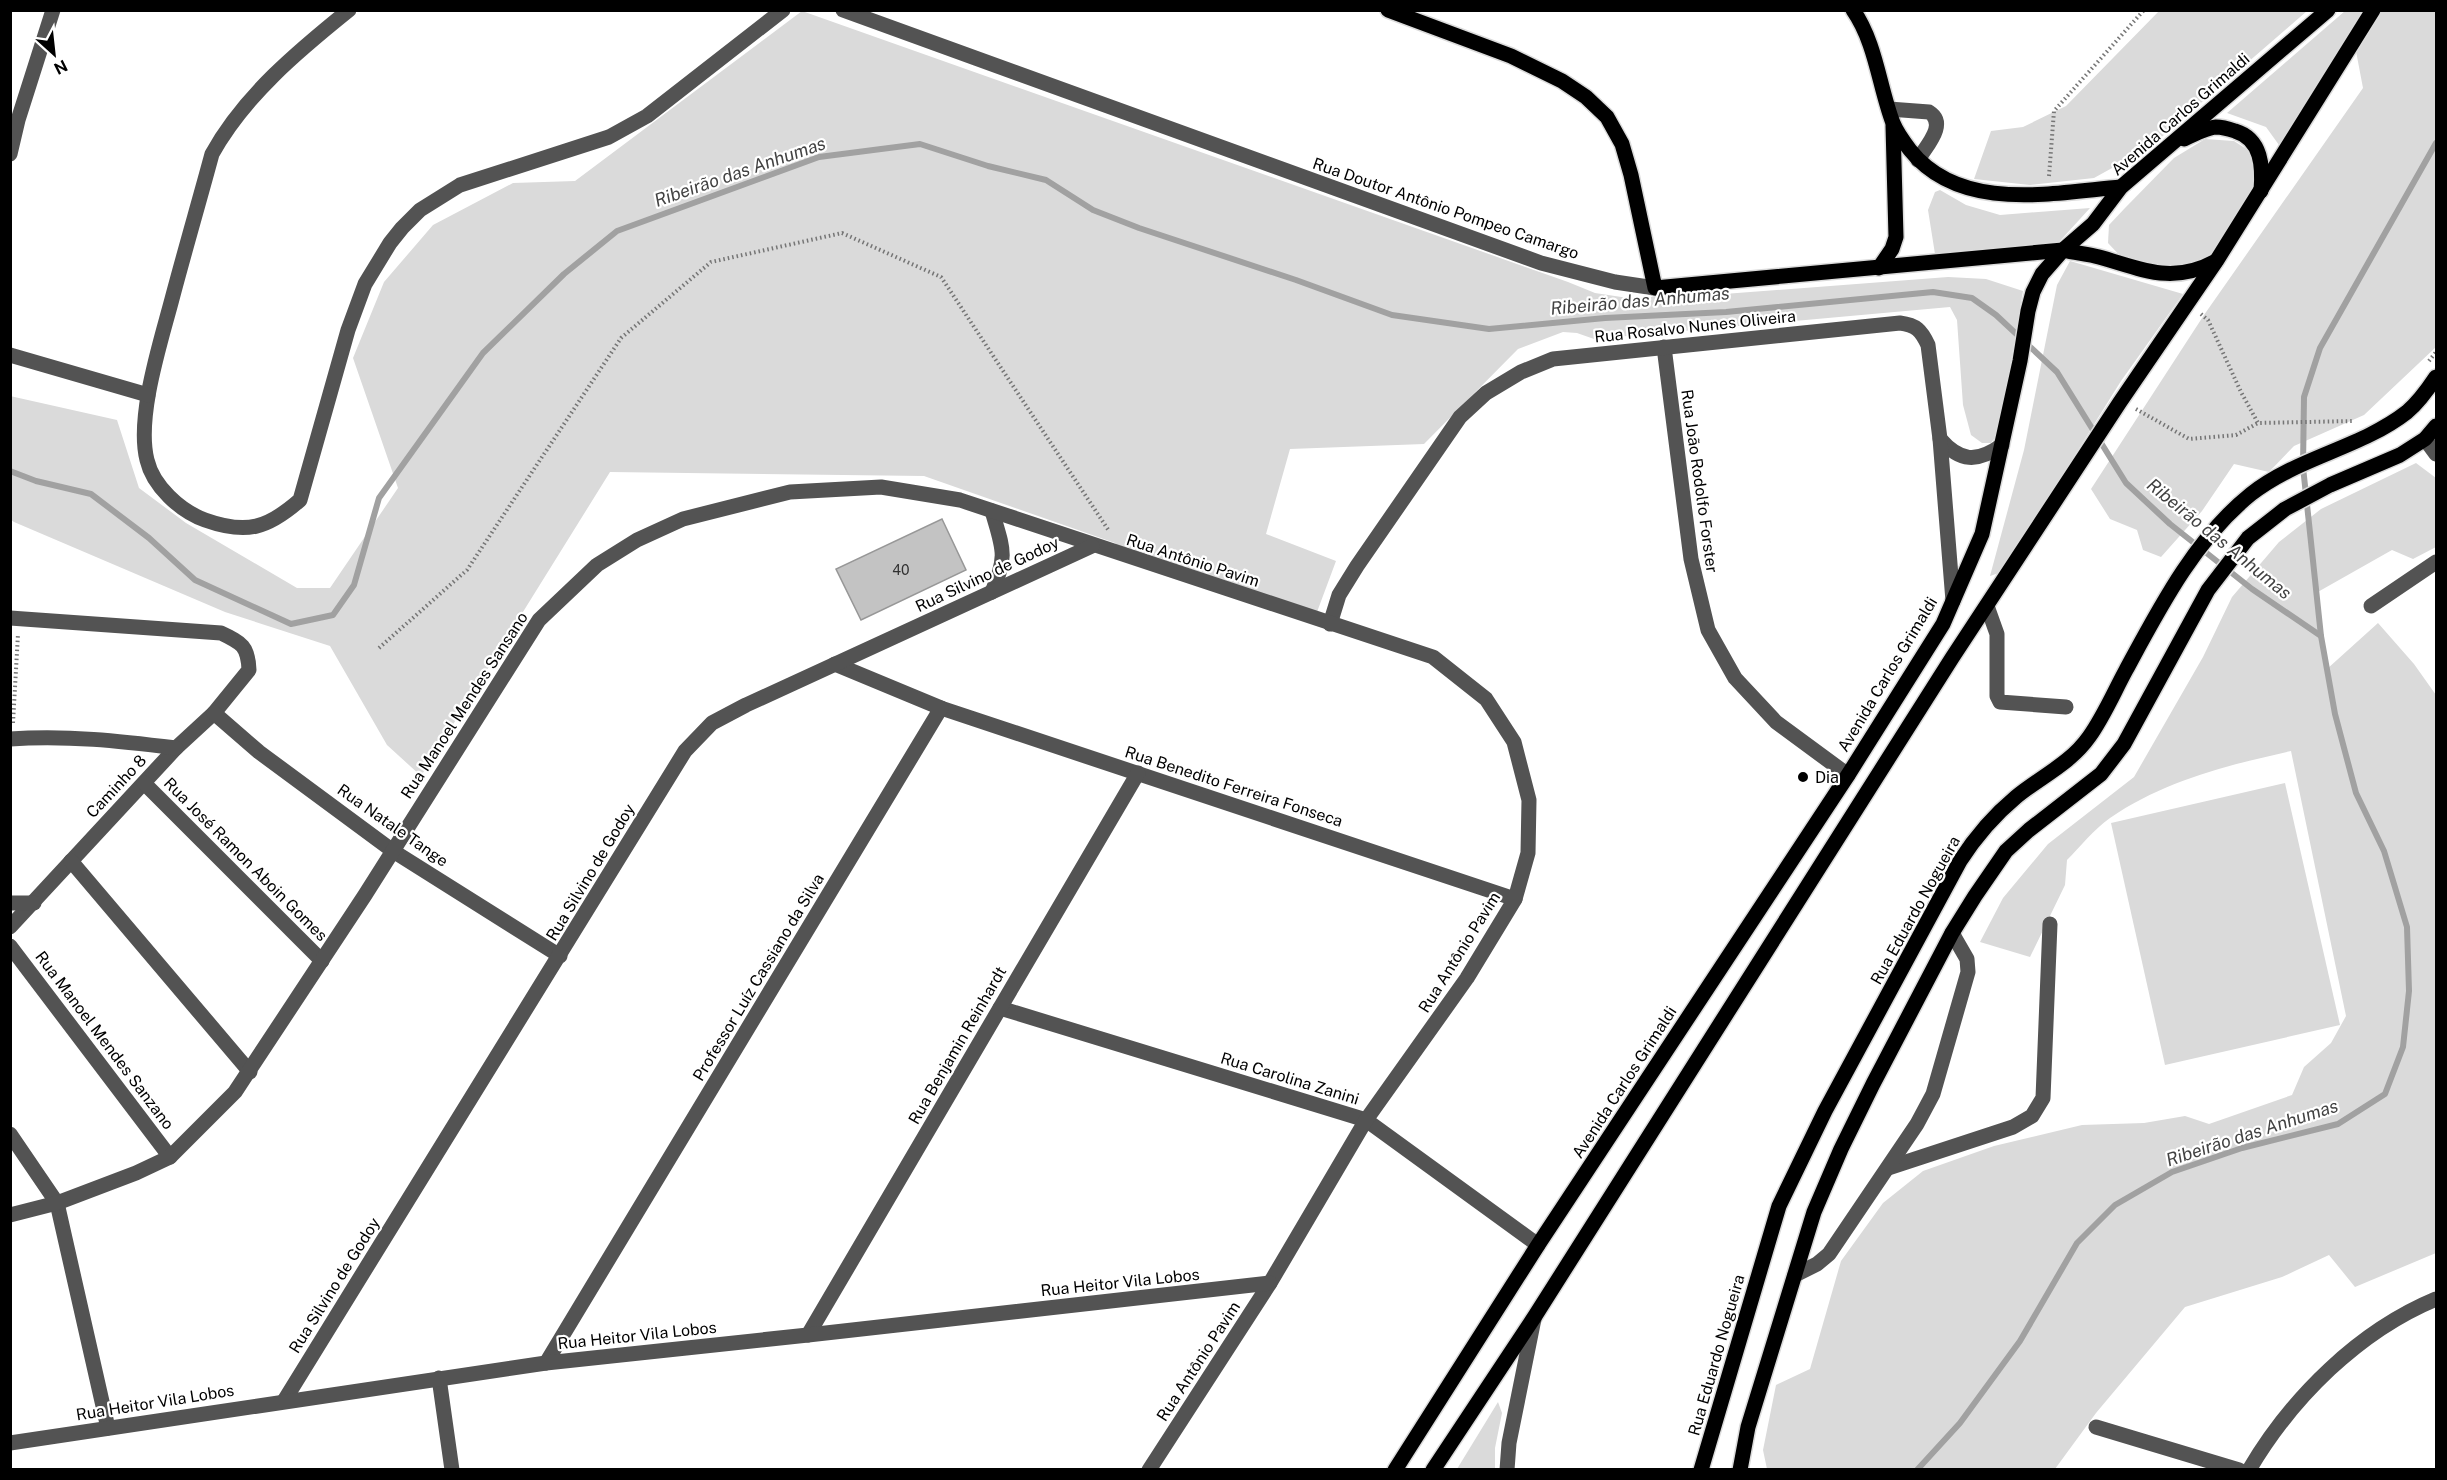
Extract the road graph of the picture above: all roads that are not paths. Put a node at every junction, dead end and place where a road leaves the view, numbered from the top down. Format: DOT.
graph roads {
  1 [pos="53,10"];
  2 [pos="349,10"];
  3 [pos="783,10"];
  4 [pos="843,10"];
  5 [pos="1388,10"];
  6 [pos="1853,10"];
  7 [pos="2328,10"];
  8 [pos="2373,10"];
  9 [pos="1891,116"];
  10 [pos="2172,144"];
  11 [pos="10,154"];
  12 [pos="1918,160"];
  13 [pos="2121,187"];
  14 [pos="2261,191"];
  15 [pos="2063,250"];
  16 [pos="2217,261"];
  17 [pos="1879,268"];
  18 [pos="1655,288"];
  19 [pos="1664,347"];
  20 [pos="10,355"];
  21 [pos="2436,377"];
  22 [pos="148,396"];
  23 [pos="2436,426"];
  24 [pos="1940,438"];
  25 [pos="2425,439"];
  26 [pos="2002,445"];
  27 [pos="2436,453"];
  28 [pos="992,512"];
  29 [pos="1092,546"];
  30 [pos="2436,562"];
  31 [pos="992,592"];
  32 [pos="1953,600"];
  33 [pos="1987,606"];
  34 [pos="2371,606"];
  35 [pos="15,618"];
  36 [pos="1330,624"];
  37 [pos="835,664"];
  38 [pos="2066,707"];
  39 [pos="941,708"];
  40 [pos="214,713"];
  41 [pos="11,739"];
  42 [pos="176,748"];
  43 [pos="1138,773"];
  44 [pos="1848,775"];
  45 [pos="144,783"];
  46 [pos="393,850"];
  47 [pos="72,861"];
  48 [pos="1515,899"];
  49 [pos="10,903"];
  50 [pos="34,903"];
  51 [pos="2050,924"];
  52 [pos="10,927"];
  53 [pos="1952,933"];
  54 [pos="10,946"];
  55 [pos="560,956"];
  56 [pos="322,961"];
  57 [pos="999,1008"];
  58 [pos="250,1072"];
  59 [pos="1366,1120"];
  60 [pos="10,1134"];
  61 [pos="170,1157"];
  62 [pos="1888,1168"];
  63 [pos="57,1203"];
  64 [pos="10,1215"];
  65 [pos="1538,1245"];
  66 [pos="1795,1275"];
  67 [pos="1270,1283"];
  68 [pos="2436,1299"];
  69 [pos="1534,1316"];
  70 [pos="808,1335"];
  71 [pos="546,1363"];
  72 [pos="439,1378"];
  73 [pos="284,1401"];
  74 [pos="2096,1427"];
  75 [pos="108,1428"];
  76 [pos="10,1443"];
  77 [pos="452,1470"];
  78 [pos="1149,1470"];
  79 [pos="1395,1470"];
  80 [pos="1433,1470"];
  81 [pos="1507,1470"];
  82 [pos="1701,1470"];
  83 [pos="1740,1470"];
  84 [pos="2239,1470"];
  85 [pos="2249,1470"];
  1 -- 11 [label="street"];
  2 -- 22 [label="street"];
  3 -- 22 [label="street"];
  4 -- 18 [label="street, Rua Doutor Antônio Pompeo Camargo"];
  5 -- 18 [label="main road"];
  6 -- 9 [label="main road"];
  7 -- 10 [label="main road, Avenida Carlos Grimaldi"];
  8 -- 14 [label="main road"];
  9 -- 12 [label="main road"];
  9 -- 12 [label="street"];
  9 -- 17 [label="main road"];
  10 -- 13 [label="main road, Avenida Carlos Grimaldi"];
  10 -- 14 [label="main road"];
  12 -- 13 [label="main road"];
  13 -- 15 [label="main road, Avenida Carlos Grimaldi"];
  14 -- 16 [label="main road"];
  15 -- 16 [label="main road, Rua Doutor Antônio Pompeo Camargo"];
  15 -- 17 [label="main road, Rua Doutor Antônio Pompeo Camargo"];
  15 -- 26 [label="main road, Avenida Carlos Grimaldi"];
  16 -- 33 [label="main road"];
  17 -- 18 [label="main road, Rua Doutor Antônio Pompeo Camargo"];
  19 -- 24 [label="street, Rua Rosalvo Nunes Oliveira"];
  19 -- 36 [label="street, Rua Rosalvo Nunes Oliveira"];
  19 -- 44 [label="street, Rua João Rodolfo Forster"];
  20 -- 22 [label="street"];
  21 -- 82 [label="main road, Rua Eduardo Nogueira"];
  23 -- 25 [label="main road"];
  24 -- 26 [label="street"];
  24 -- 32 [label="street, Rua Rosalvo Nunes Oliveira"];
  25 -- 27 [label="street"];
  25 -- 53 [label="main road"];
  26 -- 32 [label="main road, Avenida Carlos Grimaldi"];
  28 -- 29 [label="street, Rua Manoel Mendes Sansano"];
  28 -- 31 [label="street"];
  28 -- 46 [label="street, Rua Manoel Mendes Sansano"];
  29 -- 31 [label="street, Rua Silvino de Godoy"];
  29 -- 36 [label="street, Rua Antônio Pavim"];
  30 -- 34 [label="street"];
  31 -- 37 [label="street, Rua Silvino de Godoy"];
  32 -- 44 [label="main road, Avenida Carlos Grimaldi"];
  33 -- 38 [label="street"];
  33 -- 69 [label="main road"];
  35 -- 40 [label="street, Caminho 8"];
  36 -- 48 [label="street, Rua Antônio Pavim"];
  37 -- 39 [label="street"];
  37 -- 55 [label="street, Rua Silvino de Godoy"];
  39 -- 43 [label="street, Rua Benedito Ferreira Fonseca"];
  39 -- 71 [label="street, Professor Luíz Cassiano da Silva"];
  40 -- 42 [label="street, Caminho 8"];
  40 -- 46 [label="street, Rua Natale Tange"];
  41 -- 42 [label="street"];
  42 -- 45 [label="street, Caminho 8"];
  43 -- 48 [label="street, Rua Benedito Ferreira Fonseca"];
  43 -- 57 [label="street, Rua Benjamin Reinhardt"];
  44 -- 65 [label="main road, Avenida Carlos Grimaldi"];
  45 -- 47 [label="street, Caminho 8"];
  45 -- 56 [label="street, Rua José Ramon Aboin Gomes"];
  46 -- 55 [label="street, Rua Natale Tange"];
  46 -- 56 [label="street, Rua Manoel Mendes Sansano"];
  47 -- 50 [label="street, Caminho 8"];
  47 -- 58 [label="street"];
  48 -- 59 [label="street, Rua Antônio Pavim"];
  49 -- 50 [label="street"];
  50 -- 52 [label="street, Caminho 8"];
  51 -- 62 [label="street"];
  53 -- 62 [label="street"];
  53 -- 66 [label="main road"];
  54 -- 61 [label="street, Rua Manoel Mendes Sanzano"];
  55 -- 73 [label="street, Rua Silvino de Godoy"];
  56 -- 58 [label="street, Rua Manoel Mendes Sansano"];
  57 -- 59 [label="street, Rua Carolina Zanini"];
  57 -- 70 [label="street, Rua Benjamin Reinhardt"];
  58 -- 61 [label="street, Rua Manoel Mendes Sansano"];
  59 -- 65 [label="street, Rua Carolina Zanini"];
  59 -- 67 [label="street, Rua Antônio Pavim"];
  60 -- 63 [label="street"];
  61 -- 63 [label="street, Rua Manoel Mendes Sansano"];
  62 -- 66 [label="street"];
  63 -- 64 [label="street, Rua Manoel Mendes Sansano"];
  63 -- 75 [label="street"];
  65 -- 79 [label="main road, Avenida Carlos Grimaldi"];
  66 -- 83 [label="main road"];
  67 -- 70 [label="street, Rua Heitor Vila Lobos"];
  67 -- 78 [label="street, Rua Antônio Pavim"];
  68 -- 85 [label="street"];
  69 -- 80 [label="main road"];
  69 -- 81 [label="street"];
  70 -- 71 [label="street, Rua Heitor Vila Lobos"];
  71 -- 72 [label="street, Rua Heitor Vila Lobos"];
  72 -- 73 [label="street, Rua Heitor Vila Lobos"];
  72 -- 77 [label="street"];
  73 -- 75 [label="street, Rua Heitor Vila Lobos"];
  74 -- 84 [label="street"];
  75 -- 76 [label="street, Rua Heitor Vila Lobos"];
}
